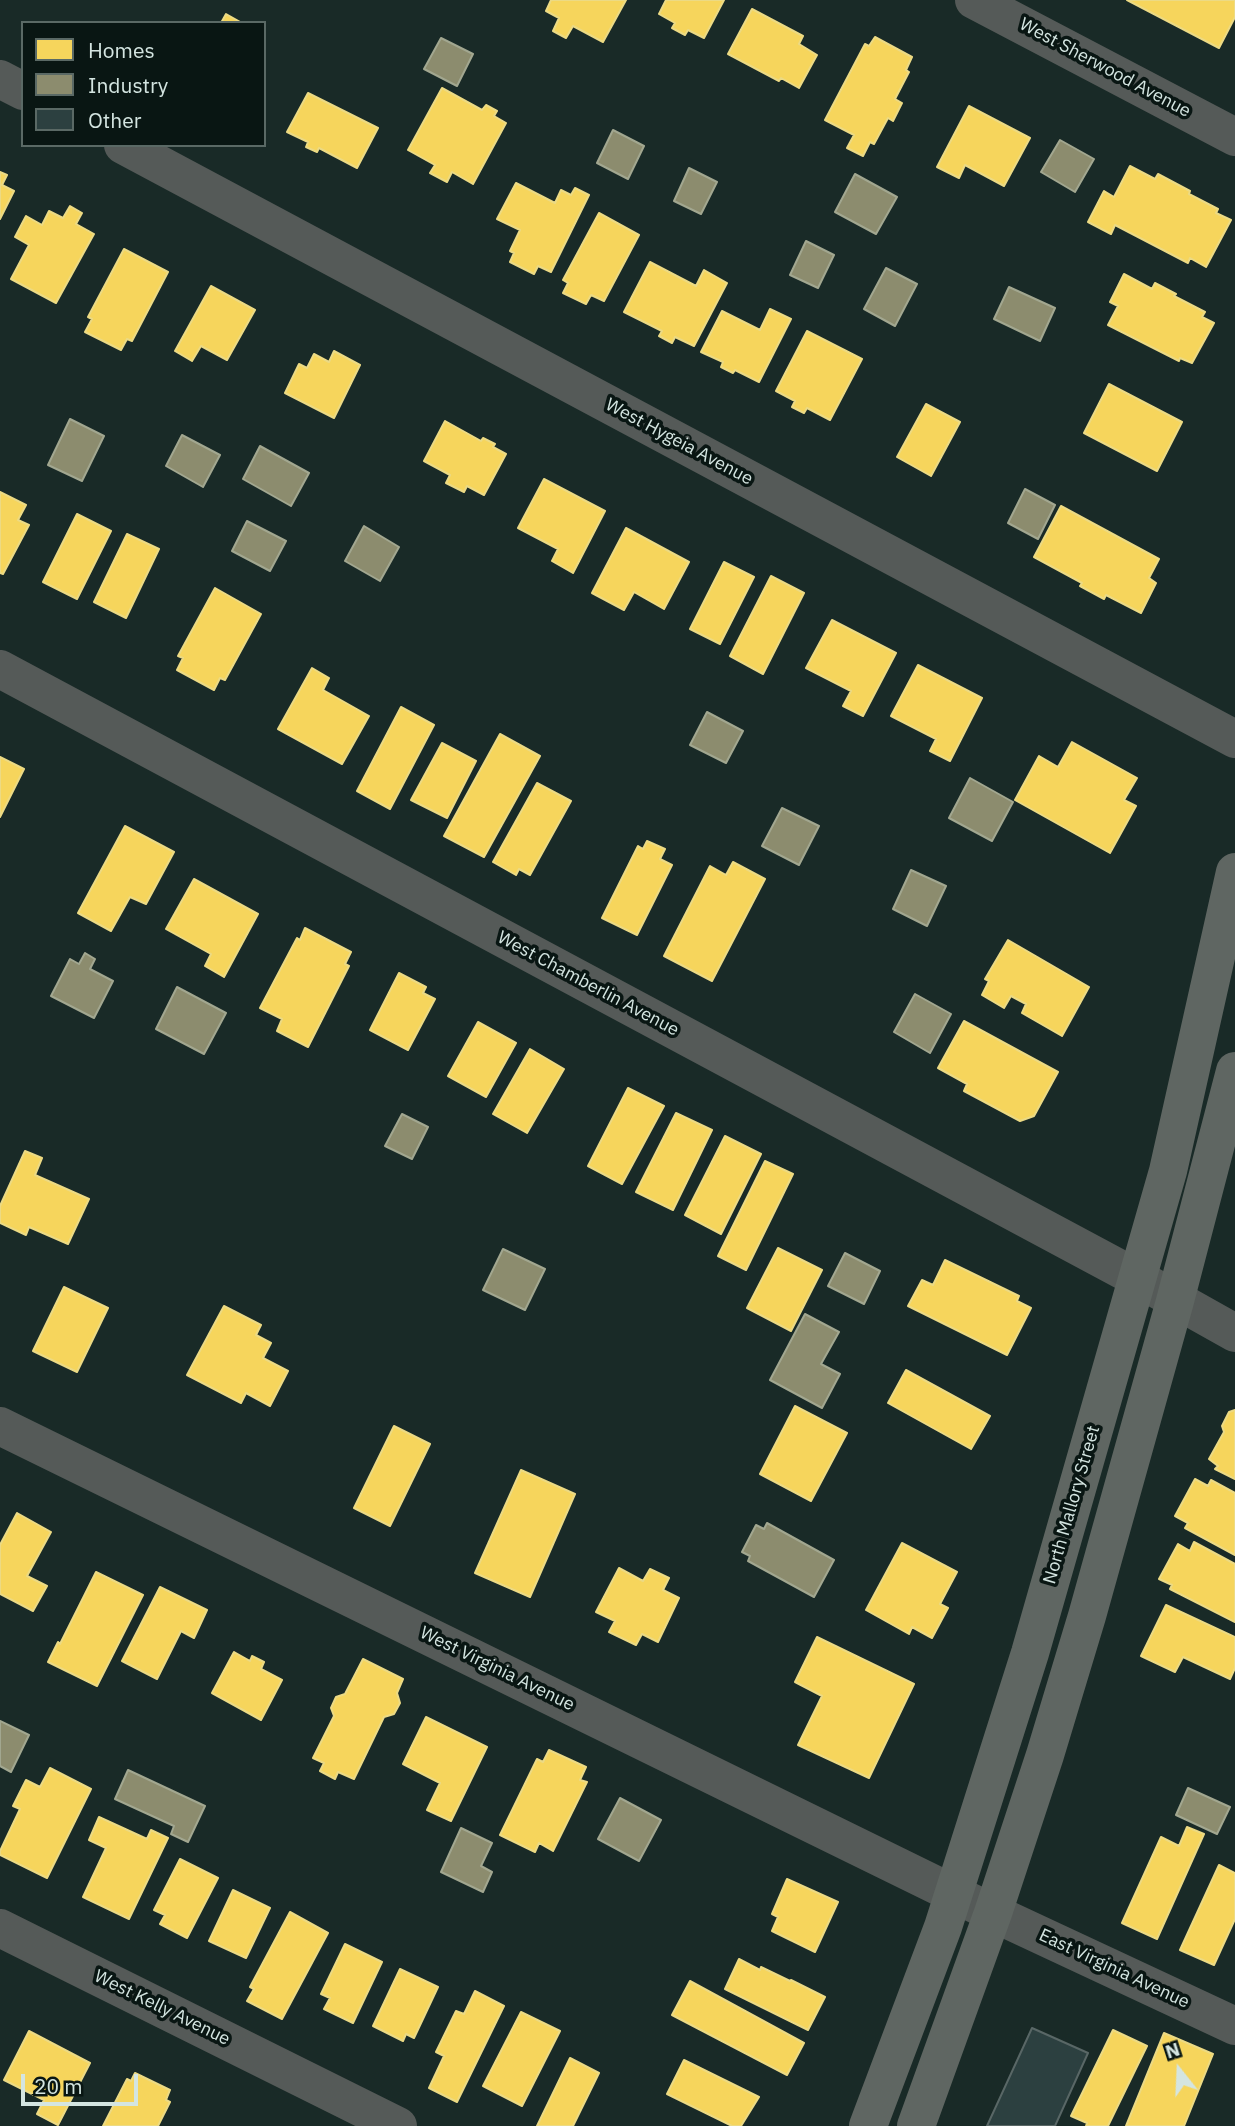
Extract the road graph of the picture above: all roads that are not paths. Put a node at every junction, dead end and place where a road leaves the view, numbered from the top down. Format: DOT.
graph roads {
  1 [pos="974,0"];
  2 [pos="0,79"];
  3 [pos="21,91"];
  4 [pos="1235,137"];
  5 [pos="127,147"];
  6 [pos="0,669"];
  7 [pos="1235,739"];
  8 [pos="1235,872"];
  9 [pos="1235,1071"];
  10 [pos="1137,1278"];
  11 [pos="1175,1301"];
  12 [pos="1235,1333"];
  13 [pos="0,1426"];
  14 [pos="954,1893"];
  15 [pos="993,1913"];
  16 [pos="0,1928"];
  17 [pos="1235,2025"];
  18 [pos="398,2126"];
  19 [pos="868,2126"];
  20 [pos="916,2126"];
  1 -- 4 [label="street, West Sherwood Avenue"];
  2 -- 3 [label="street"];
  5 -- 7 [label="street, West Hygeia Avenue"];
  6 -- 10 [label="street, West Chamberlin Avenue"];
  8 -- 10 [label="main road, North Mallory Street"];
  9 -- 11 [label="main road"];
  10 -- 11 [label="street, West Chamberlin Avenue"];
  10 -- 14 [label="main road, North Mallory Street"];
  11 -- 12 [label="street, West Chamberlin Avenue"];
  11 -- 15 [label="main road"];
  13 -- 14 [label="street, West Virginia Avenue"];
  14 -- 15 [label="street, West Virginia Avenue"];
  14 -- 19 [label="main road, North Mallory Street"];
  15 -- 17 [label="street, East Virginia Avenue"];
  15 -- 20 [label="main road"];
  16 -- 18 [label="street, West Kelly Avenue"];
}
